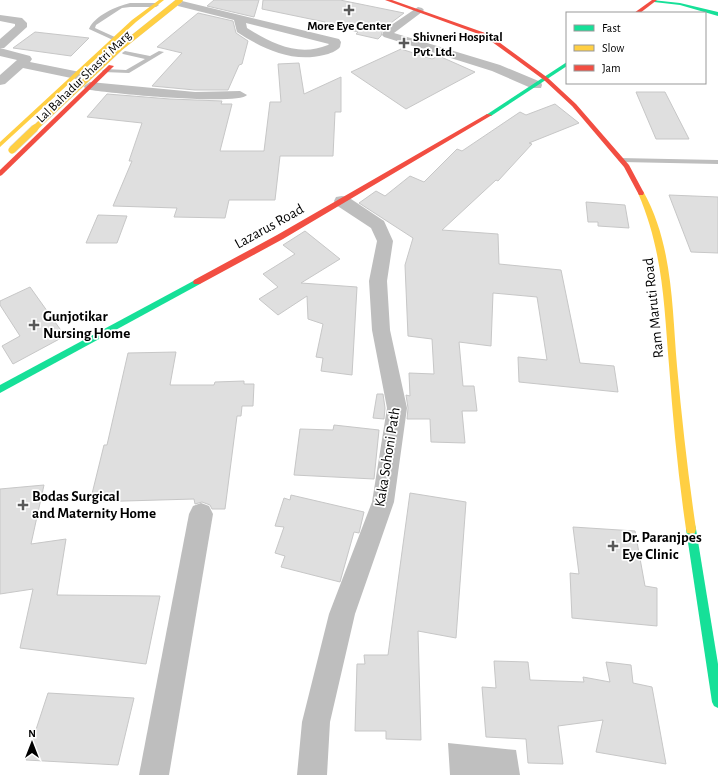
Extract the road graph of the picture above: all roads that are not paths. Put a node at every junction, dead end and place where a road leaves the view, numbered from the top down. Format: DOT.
graph roads {
  1 [pos="387,0"];
  2 [pos="183,1"];
  3 [pos="655,1"];
  4 [pos="677,2"];
  5 [pos="157,4"];
  6 [pos="418,10"];
  7 [pos="170,11"];
  8 [pos="638,12"];
  9 [pos="718,14"];
  10 [pos="0,18"];
  11 [pos="239,18"];
  12 [pos="115,39"];
  13 [pos="0,45"];
  14 [pos="0,52"];
  15 [pos="162,52"];
  16 [pos="125,53"];
  17 [pos="151,58"];
  18 [pos="20,64"];
  19 [pos="566,65"];
  20 [pos="105,71"];
  21 [pos="76,75"];
  22 [pos="0,81"];
  23 [pos="541,82"];
  24 [pos="90,86"];
  25 [pos="240,95"];
  26 [pos="0,144"];
  27 [pos="622,160"];
  28 [pos="0,162"];
  29 [pos="718,162"];
  30 [pos="0,174"];
  31 [pos="342,201"];
  32 [pos="0,388"];
  33 [pos="201,514"];
  34 [pos="718,702"];
  35 [pos="154,775"];
  36 [pos="312,775"];
  1 -- 6 [label="main road, Ram Maruti Road"];
  2 -- 7 [label="main road, Lal Bahadur Shastri Marg"];
  2 -- 11 [label="street"];
  2 -- 28 [label="main road, bridge"];
  3 -- 4 [label="main road"];
  3 -- 8 [label="main road"];
  4 -- 9 [label="main road"];
  5 -- 7 [label="main road"];
  5 -- 12 [label="main road, Lal Bahadur Shastri Marg"];
  5 -- 12 [label="lane"];
  6 -- 23 [label="main road, Ram Maruti Road"];
  6 -- 23 [label="street"];
  7 -- 16 [label="main road, Lal Bahadur Shastri Marg"];
  10 -- 13 [label="street"];
  11 -- 11 [label="street"];
  12 -- 21 [label="main road, Lal Bahadur Shastri Marg"];
  14 -- 18 [label="street"];
  15 -- 17 [label="lane"];
  16 -- 17 [label="lane"];
  16 -- 20 [label="main road, Lal Bahadur Shastri Marg"];
  17 -- 20 [label="lane"];
  18 -- 21 [label="street"];
  18 -- 22 [label="street"];
  19 -- 23 [label="main road, Lazarus Road"];
  20 -- 24 [label="main road, Lal Bahadur Shastri Marg"];
  21 -- 26 [label="main road, Lal Bahadur Shastri Marg"];
  23 -- 27 [label="main road, Ram Maruti Road"];
  23 -- 31 [label="main road, Lazarus Road"];
  24 -- 25 [label="street"];
  24 -- 30 [label="main road, Lal Bahadur Shastri Marg"];
  27 -- 29 [label="lane"];
  27 -- 34 [label="main road, Ram Maruti Road"];
  31 -- 32 [label="main road, Lazarus Road"];
  31 -- 36 [label="street, Kaka Sohoni Path"];
  33 -- 35 [label="street"];
}
